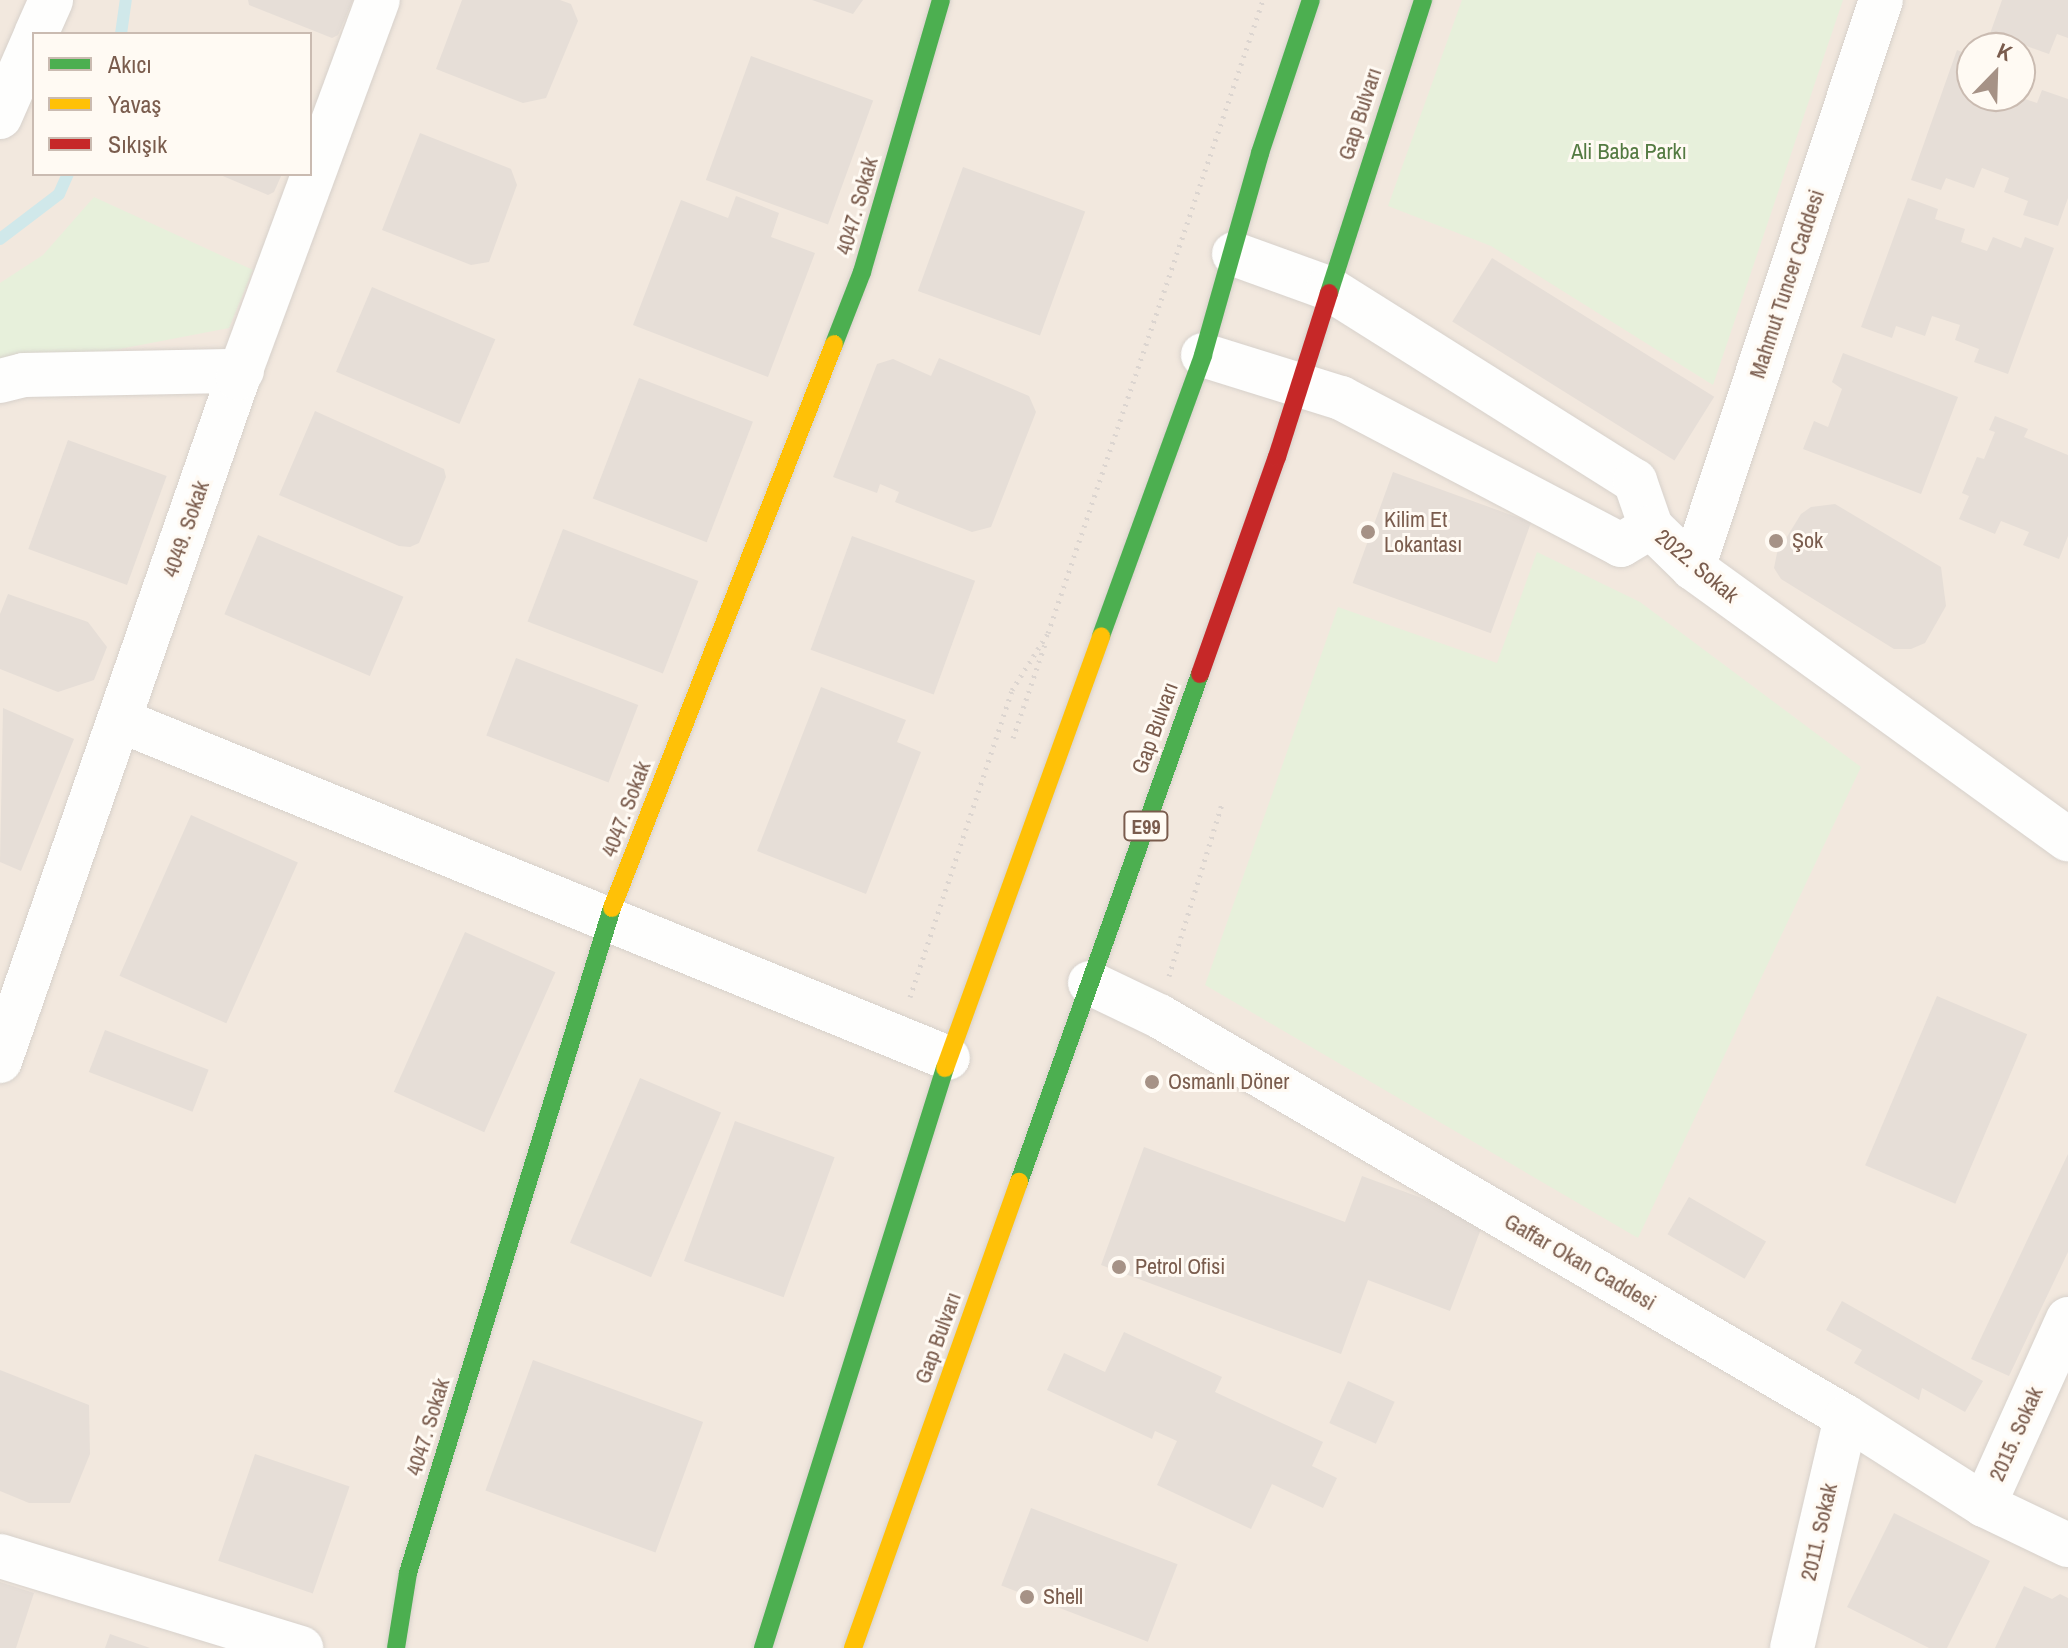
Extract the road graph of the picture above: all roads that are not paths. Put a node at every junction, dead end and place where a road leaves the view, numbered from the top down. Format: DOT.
graph roads {
  1 [pos="51,0"];
  2 [pos="378,0"];
  3 [pos="941,0"];
  4 [pos="1311,0"];
  5 [pos="1423,0"];
  6 [pos="1881,0"];
  7 [pos="37,32"];
  8 [pos="32,44"];
  9 [pos="0,117"];
  10 [pos="1234,254"];
  11 [pos="1328,288"];
  12 [pos="1203,355"];
  13 [pos="242,371"];
  14 [pos="0,381"];
  15 [pos="1299,384"];
  16 [pos="1651,527"];
  17 [pos="1693,568"];
  18 [pos="119,720"];
  19 [pos="2068,839"];
  20 [pos="608,919"];
  21 [pos="1090,983"];
  22 [pos="948,1058"];
  23 [pos="0,1061"];
  24 [pos="2068,1319"];
  25 [pos="1846,1417"];
  26 [pos="1984,1505"];
  27 [pos="2068,1545"];
  28 [pos="0,1556"];
  29 [pos="301,1648"];
  30 [pos="396,1648"];
  31 [pos="763,1648"];
  32 [pos="853,1648"];
  33 [pos="1792,1648"];
  1 -- 7 [label="street"];
  2 -- 13 [label="street, 4049. Sokak"];
  3 -- 20 [label="main road, 4047. Sokak"];
  4 -- 10 [label="main road"];
  5 -- 11 [label="main road, Gap Bulvarı / E99"];
  6 -- 17 [label="street, Mahmut Tuncer Caddesi"];
  8 -- 9 [label="street"];
  10 -- 11 [label="street"];
  10 -- 12 [label="main road"];
  11 -- 15 [label="main road, Gap Bulvarı / E99"];
  11 -- 16 [label="street"];
  12 -- 15 [label="street, 2022. Sokak"];
  12 -- 22 [label="main road"];
  13 -- 14 [label="street"];
  13 -- 18 [label="street, 4049. Sokak"];
  15 -- 16 [label="street, 2022. Sokak"];
  15 -- 21 [label="main road, Gap Bulvarı / E99"];
  16 -- 17 [label="street, 2022. Sokak"];
  17 -- 19 [label="street, 2022. Sokak"];
  18 -- 20 [label="street"];
  18 -- 23 [label="street, 4049. Sokak"];
  20 -- 22 [label="street"];
  20 -- 30 [label="main road, 4047. Sokak"];
  21 -- 25 [label="street, Gaffar Okan Caddesi"];
  21 -- 32 [label="main road, Gap Bulvarı / E99"];
  22 -- 31 [label="main road"];
  24 -- 26 [label="street, 2015. Sokak"];
  25 -- 26 [label="street, Gaffar Okan Caddesi"];
  25 -- 33 [label="street, 2011. Sokak"];
  26 -- 27 [label="street, Gaffar Okan Caddesi"];
  28 -- 29 [label="street"];
}
